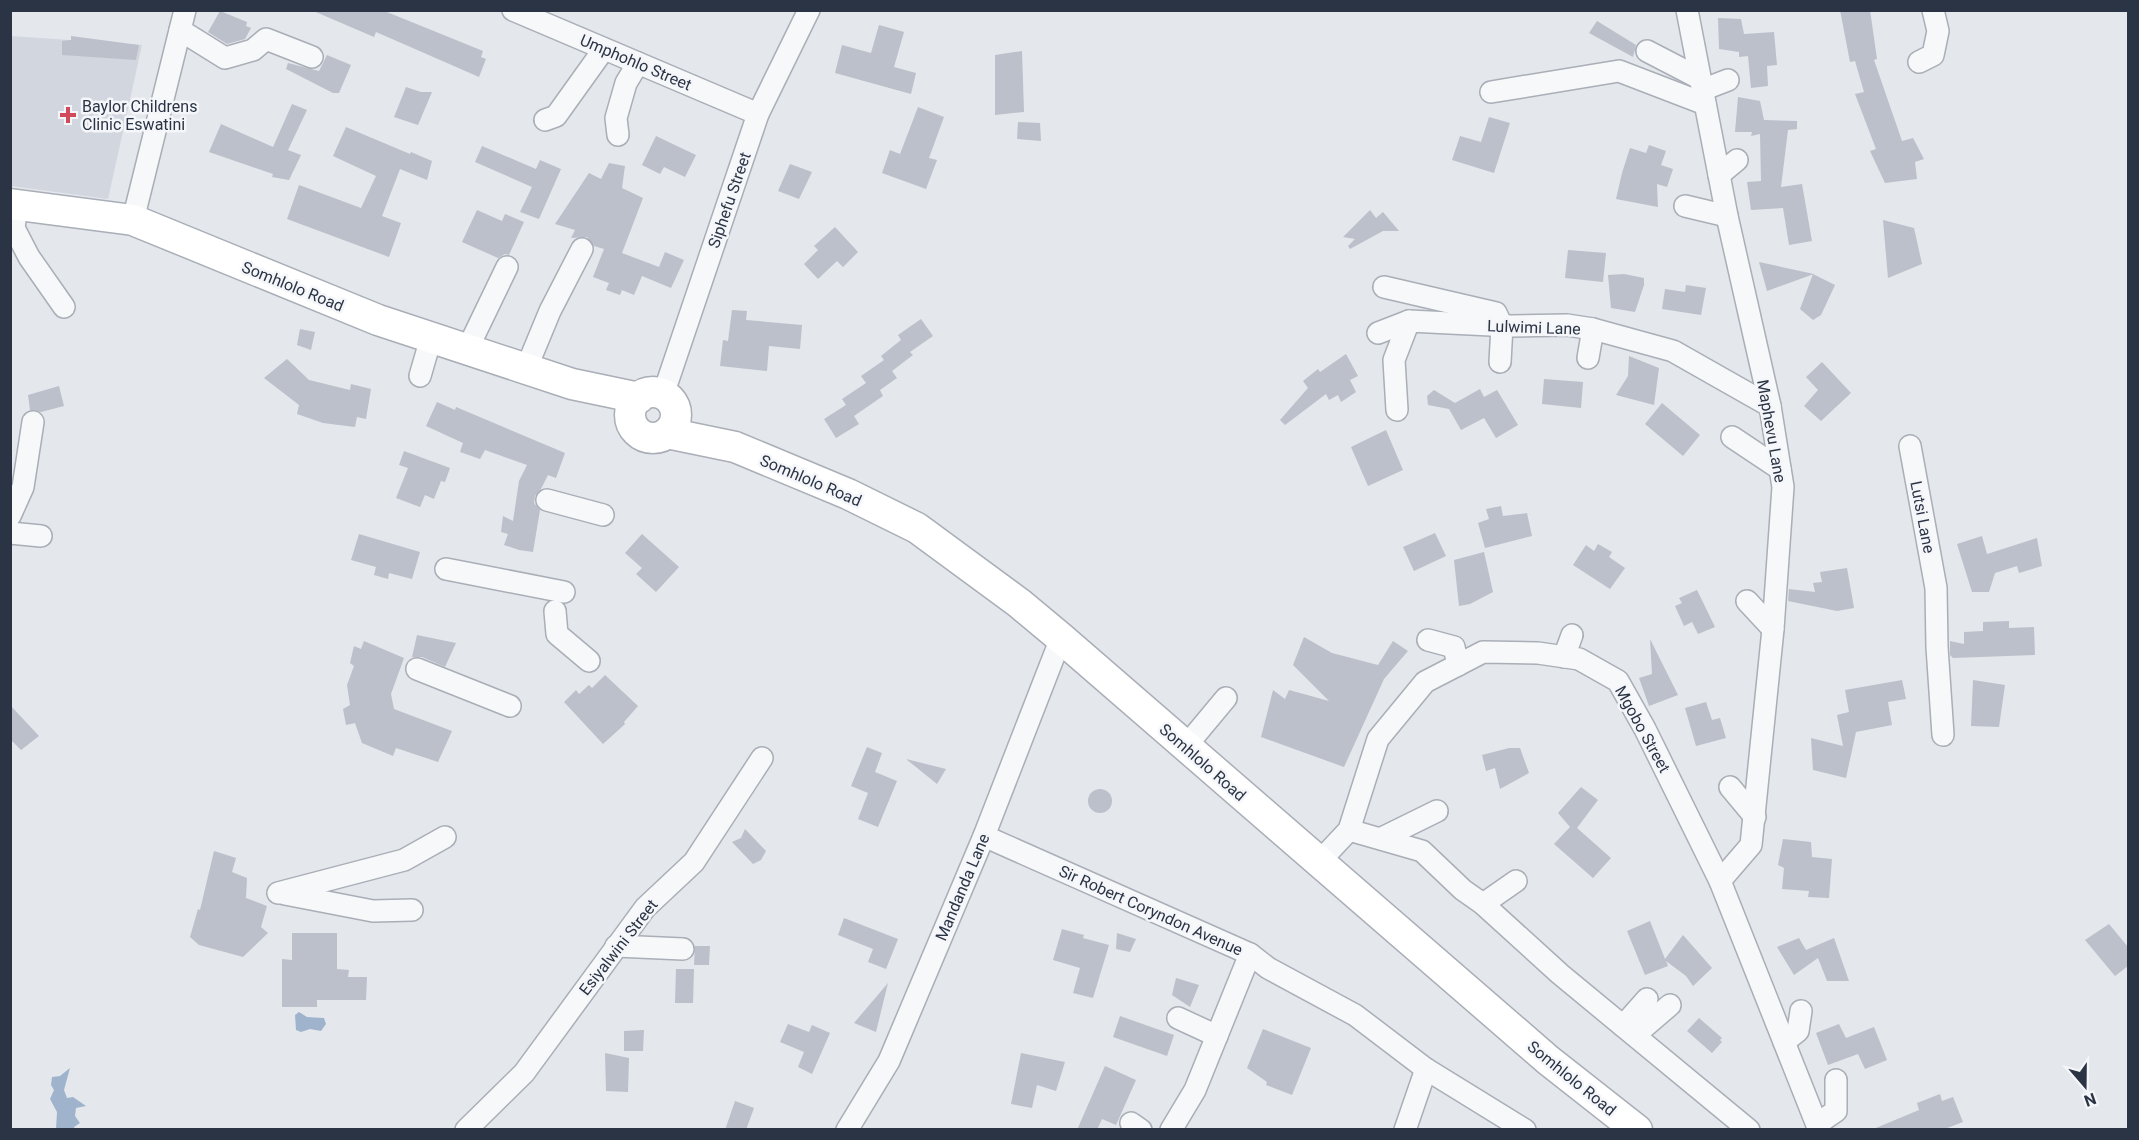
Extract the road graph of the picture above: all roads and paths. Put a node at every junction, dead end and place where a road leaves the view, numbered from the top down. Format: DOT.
graph roads {
  1 [pos="809,10"];
  2 [pos="1687,10"];
  3 [pos="1933,10"];
  4 [pos="514,11"];
  5 [pos="183,20"];
  6 [pos="604,49"];
  7 [pos="1647,51"];
  8 [pos="312,57"];
  9 [pos="1919,62"];
  10 [pos="638,63"];
  11 [pos="1728,80"];
  12 [pos="1702,91"];
  13 [pos="1491,92"];
  14 [pos="758,114"];
  15 [pos="545,120"];
  16 [pos="618,135"];
  17 [pos="1737,160"];
  18 [pos="1719,175"];
  19 [pos="14,205"];
  20 [pos="1685,206"];
  21 [pos="1727,216"];
  22 [pos="133,220"];
  23 [pos="582,249"];
  24 [pos="507,267"];
  25 [pos="1384,287"];
  26 [pos="64,307"];
  27 [pos="1410,321"];
  28 [pos="1502,326"];
  29 [pos="1593,329"];
  30 [pos="1378,333"];
  31 [pos="431,338"];
  32 [pos="467,350"];
  33 [pos="1588,358"];
  34 [pos="1500,362"];
  35 [pos="526,369"];
  36 [pos="420,375"];
  37 [pos="1770,406"];
  38 [pos="1397,410"];
  39 [pos="655,411"];
  40 [pos="33,422"];
  41 [pos="1732,437"];
  42 [pos="1910,446"];
  43 [pos="1780,469"];
  44 [pos="546,500"];
  45 [pos="603,515"];
  46 [pos="10,516"];
  47 [pos="10,533"];
  48 [pos="41,536"];
  49 [pos="446,569"];
  50 [pos="1747,602"];
  51 [pos="1773,629"];
  52 [pos="1572,635"];
  53 [pos="1061,638"];
  54 [pos="1428,640"];
  55 [pos="1564,657"];
  56 [pos="589,661"];
  57 [pos="1458,665"];
  58 [pos="417,669"];
  59 [pos="1226,698"];
  60 [pos="510,706"];
  61 [pos="1943,735"];
  62 [pos="1186,746"];
  63 [pos="762,758"];
  64 [pos="1730,787"];
  65 [pos="1437,811"];
  66 [pos="1755,817"];
  67 [pos="1349,830"];
  68 [pos="984,836"];
  69 [pos="445,837"];
  70 [pos="1382,838"];
  71 [pos="1319,862"];
  72 [pos="1516,881"];
  73 [pos="1720,881"];
  74 [pos="1483,904"];
  75 [pos="412,910"];
  76 [pos="616,946"];
  77 [pos="684,949"];
  78 [pos="1250,954"];
  79 [pos="1647,999"];
  80 [pos="1670,1005"];
  81 [pos="1801,1011"];
  82 [pos="1178,1018"];
  83 [pos="1629,1031"];
  84 [pos="1217,1036"];
  85 [pos="1784,1042"];
  86 [pos="1426,1069"];
  87 [pos="1836,1080"];
  88 [pos="1818,1127"];
  89 [pos="466,1130"];
  90 [pos="848,1130"];
  91 [pos="1172,1130"];
  92 [pos="1405,1130"];
  93 [pos="1525,1130"];
  94 [pos="1637,1130"];
  95 [pos="1749,1130"];
  1 -- 14 [label="street, Siphefu Street"];
  2 -- 12 [label="street, Maphevu Lane"];
  3 -- 9 [label="street"];
  4 -- 6 [label="street, Umphohlo Street"];
  5 -- 8 [label="street"];
  5 -- 22 [label="street"];
  6 -- 10 [label="street, Umphohlo Street"];
  6 -- 15 [label="street"];
  7 -- 12 [label="street"];
  10 -- 14 [label="street, Umphohlo Street"];
  10 -- 16 [label="street"];
  11 -- 12 [label="street"];
  12 -- 13 [label="street"];
  12 -- 18 [label="street, Maphevu Lane"];
  14 -- 39 [label="street, Siphefu Street"];
  17 -- 18 [label="street"];
  18 -- 21 [label="street, Maphevu Lane"];
  19 -- 22 [label="main road, Somhlolo Road"];
  19 -- 26 [label="street"];
  20 -- 21 [label="street"];
  21 -- 37 [label="street, Maphevu Lane"];
  22 -- 31 [label="main road, Somhlolo Road"];
  23 -- 35 [label="street"];
  24 -- 32 [label="street"];
  25 -- 28 [label="street"];
  27 -- 28 [label="street, Lulwimi Lane"];
  27 -- 30 [label="street"];
  27 -- 38 [label="street"];
  28 -- 29 [label="street, Lulwimi Lane"];
  28 -- 34 [label="street"];
  29 -- 33 [label="street"];
  29 -- 37 [label="street, Lulwimi Lane"];
  31 -- 32 [label="main road, Somhlolo Road"];
  31 -- 36 [label="street"];
  32 -- 35 [label="main road, Somhlolo Road"];
  35 -- 39 [label="main road, Somhlolo Road"];
  37 -- 43 [label="street, Maphevu Lane"];
  39 -- 53 [label="main road, Somhlolo Road"];
  40 -- 46 [label="street"];
  41 -- 43 [label="street"];
  42 -- 61 [label="street, Lutsi Lane"];
  43 -- 51 [label="street, Maphevu Lane"];
  44 -- 45 [label="street"];
  47 -- 48 [label="street"];
  49 -- 56 [label="street"];
  50 -- 51 [label="street"];
  51 -- 66 [label="street, Maphevu Lane"];
  52 -- 55 [label="street"];
  53 -- 62 [label="main road, Somhlolo Road"];
  53 -- 68 [label="street, Mandanda Lane"];
  54 -- 57 [label="street"];
  55 -- 57 [label="street, Mgobo Street"];
  55 -- 73 [label="street, Mgobo Street"];
  57 -- 67 [label="street, Mgobo Street"];
  58 -- 60 [label="street"];
  59 -- 62 [label="street"];
  62 -- 71 [label="main road, Somhlolo Road"];
  63 -- 76 [label="street, Esiyalwini Street"];
  64 -- 66 [label="street"];
  65 -- 70 [label="street"];
  66 -- 73 [label="street, Maphevu Lane"];
  67 -- 70 [label="street"];
  67 -- 71 [label="street, Mgobo Street"];
  68 -- 78 [label="street, Sir Robert Coryndon Avenue"];
  68 -- 90 [label="street, Mandanda Lane"];
  69 -- 75 [label="street"];
  70 -- 74 [label="street"];
  71 -- 94 [label="main road, Somhlolo Road"];
  72 -- 74 [label="street"];
  73 -- 85 [label="street, Mgobo Street"];
  74 -- 83 [label="street"];
  76 -- 77 [label="street"];
  76 -- 89 [label="street, Esiyalwini Street"];
  78 -- 84 [label="street"];
  78 -- 86 [label="street, Sir Robert Coryndon Avenue"];
  79 -- 83 [label="street"];
  80 -- 83 [label="street"];
  81 -- 85 [label="street"];
  82 -- 84 [label="street"];
  83 -- 95 [label="street"];
  84 -- 91 [label="street"];
  85 -- 88 [label="street, Mgobo Street"];
  86 -- 92 [label="street"];
  86 -- 93 [label="street, Sir Robert Coryndon Avenue"];
  87 -- 88 [label="street"];
}
